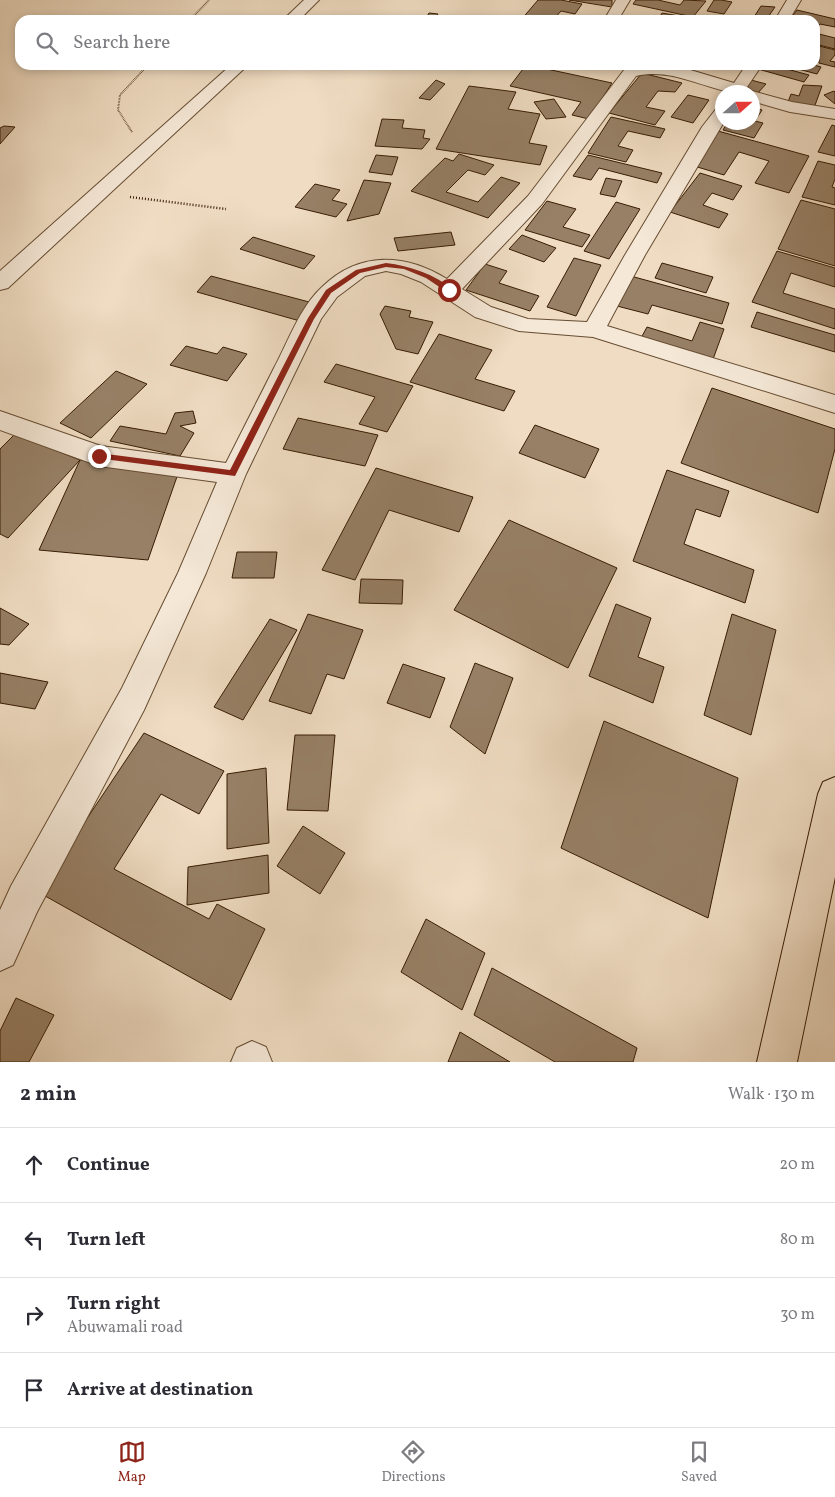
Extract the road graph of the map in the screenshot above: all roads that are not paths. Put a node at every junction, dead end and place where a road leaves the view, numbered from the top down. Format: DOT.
graph roads {
  1 [pos="312,0"];
  2 [pos="623,0"];
  3 [pos="794,0"];
  4 [pos="296,15"];
  5 [pos="614,15"];
  6 [pos="785,15"];
  7 [pos="234,70"];
  8 [pos="637,70"];
  9 [pos="671,70"];
  10 [pos="752,70"];
  11 [pos="718,85"];
  12 [pos="746,85"];
  13 [pos="760,98"];
  14 [pos="835,114"];
  15 [pos="715,122"];
  16 [pos="0,283"];
  17 [pos="449,290"];
  18 [pos="594,330"];
  19 [pos="835,404"];
  20 [pos="0,420"];
  21 [pos="233,474"];
  22 [pos="835,794"];
  23 [pos="0,952"];
  24 [pos="776,1062"];
  1 -- 4 [label="street"];
  2 -- 5 [label="street"];
  3 -- 6 [label="street"];
  7 -- 16 [label="street"];
  8 -- 17 [label="street"];
  9 -- 11 [label="street"];
  10 -- 12 [label="street"];
  13 -- 14 [label="street"];
  15 -- 18 [label="street"];
  17 -- 18 [label="street"];
  17 -- 21 [label="street"];
  18 -- 19 [label="street"];
  20 -- 21 [label="street"];
  21 -- 23 [label="street"];
  22 -- 24 [label="main road"];
}
